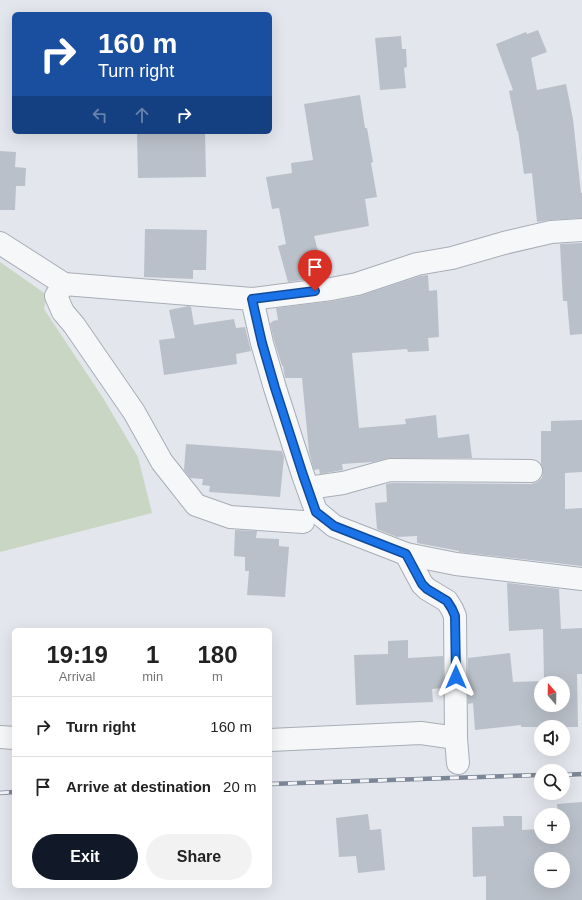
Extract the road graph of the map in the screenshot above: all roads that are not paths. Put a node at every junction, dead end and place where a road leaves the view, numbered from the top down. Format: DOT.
graph roads {
  1 [pos="582,230"];
  2 [pos="0,243"];
  3 [pos="64,284"];
  4 [pos="252,299"];
  5 [pos="531,471"];
  6 [pos="308,488"];
  7 [pos="303,522"];
  8 [pos="406,554"];
  9 [pos="582,579"];
  10 [pos="0,737"];
  11 [pos="12,738"];
  12 [pos="456,738"];
  13 [pos="272,740"];
  14 [pos="458,763"];
  1 -- 4 [label="street"];
  2 -- 3 [label="street"];
  3 -- 4 [label="street"];
  3 -- 7 [label="street"];
  4 -- 6 [label="street"];
  5 -- 6 [label="street"];
  6 -- 8 [label="street"];
  8 -- 9 [label="street"];
  8 -- 12 [label="street"];
  10 -- 11 [label="street"];
  12 -- 13 [label="street"];
  12 -- 14 [label="street"];
}
